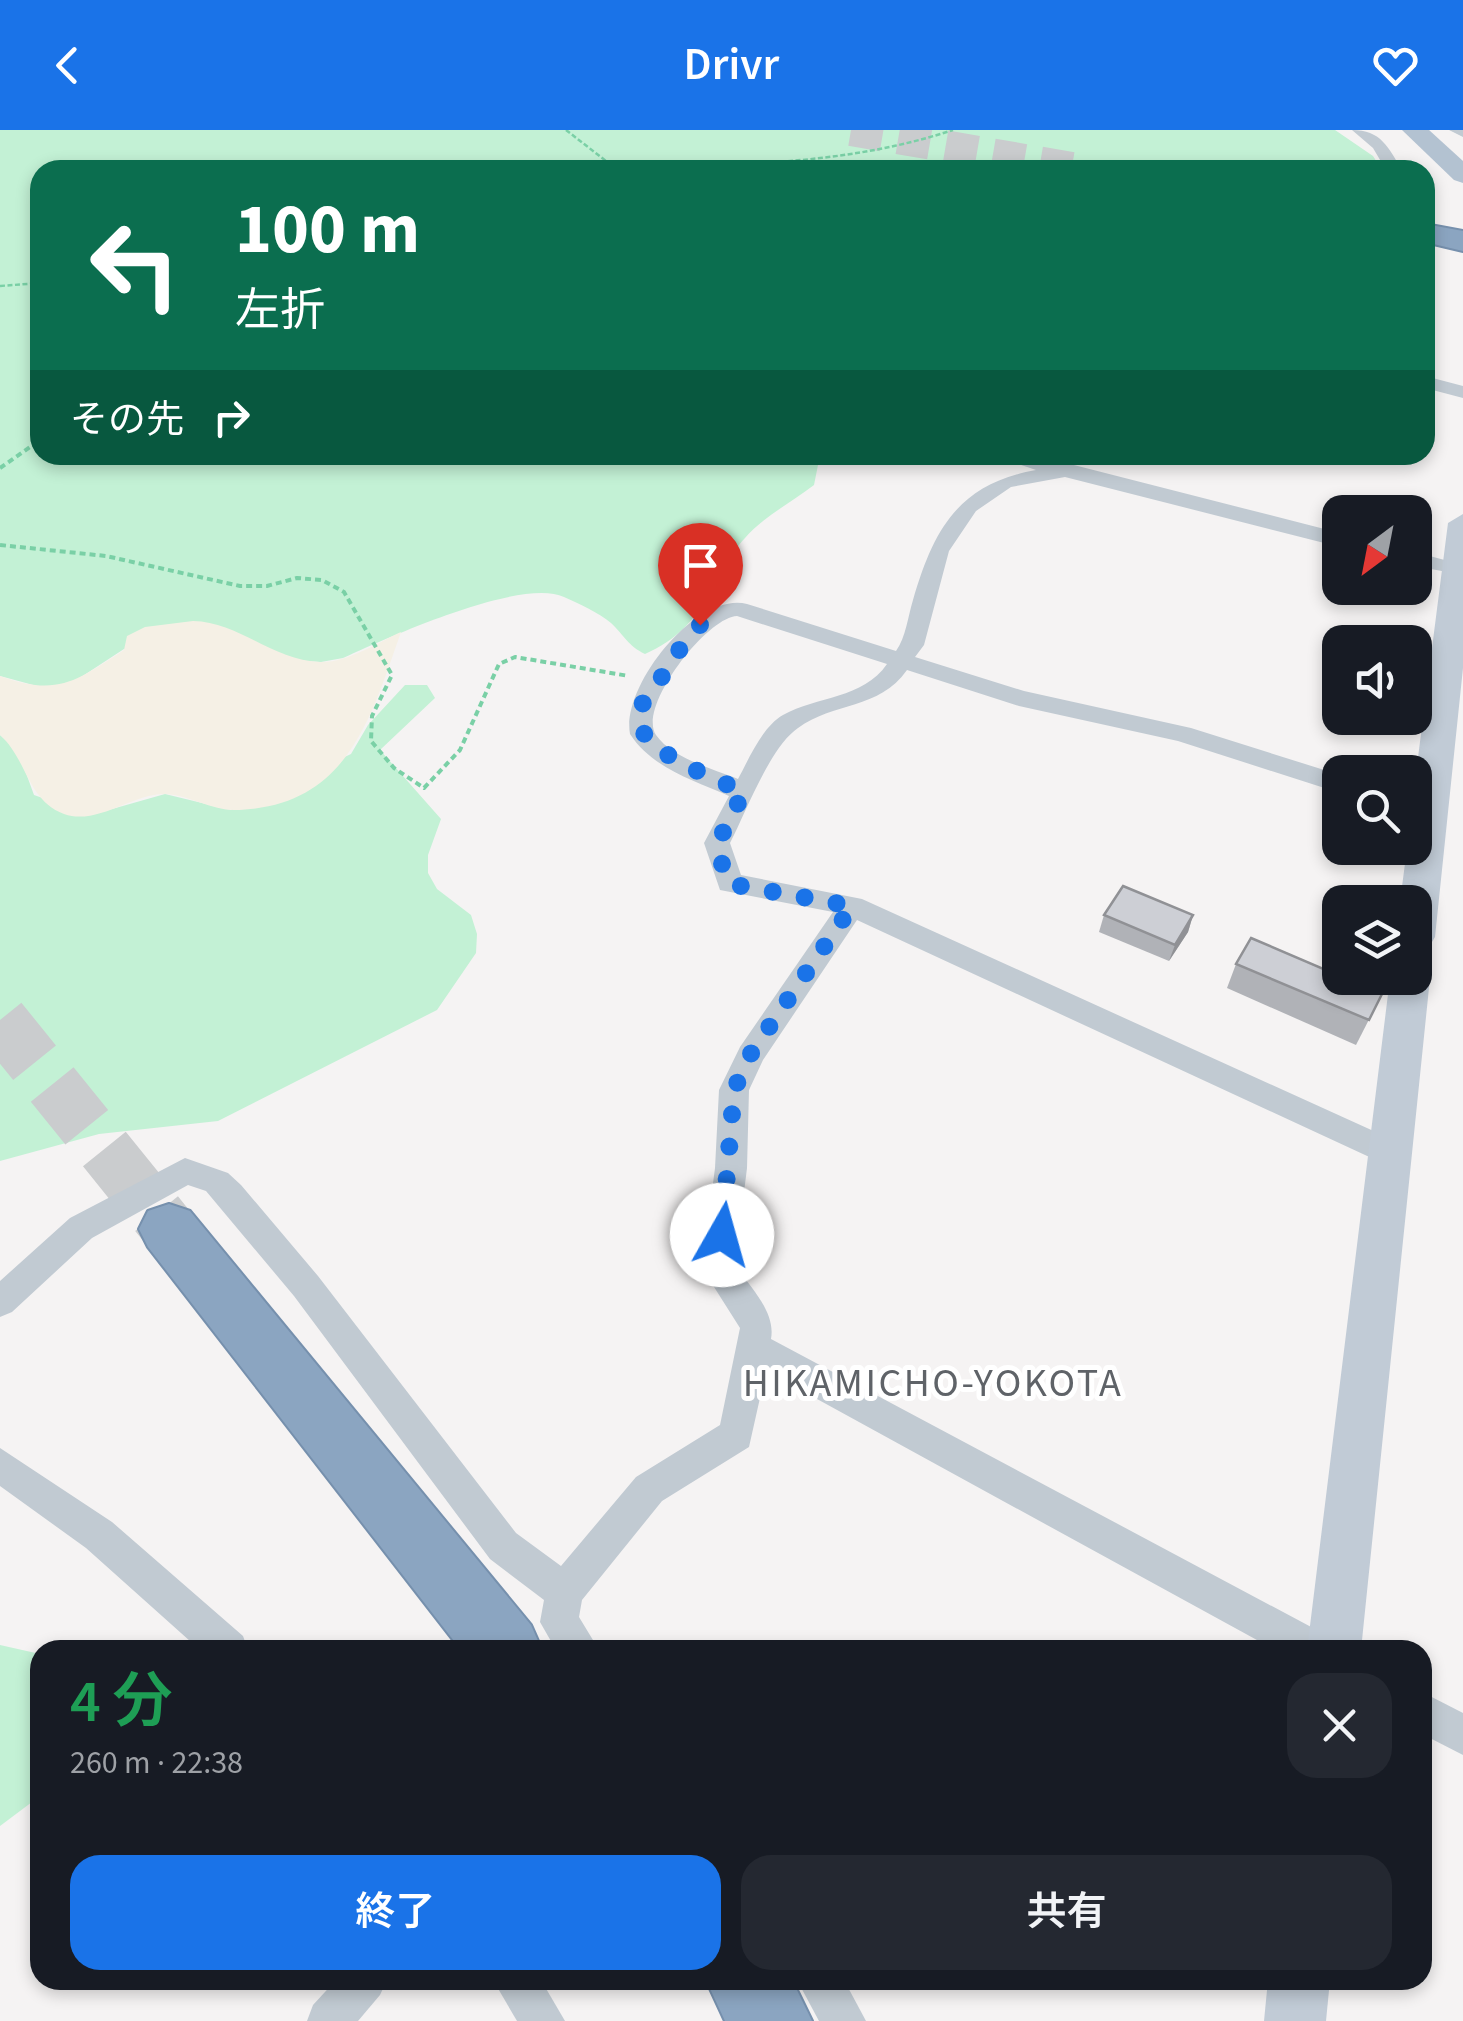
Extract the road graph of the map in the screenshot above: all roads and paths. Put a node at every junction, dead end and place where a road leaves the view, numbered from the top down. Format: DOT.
graph roads {
  1 [pos="566,130"];
  2 [pos="952,130"];
  3 [pos="1360,130"];
  4 [pos="1414,130"];
  5 [pos="604,160"];
  6 [pos="770,160"];
  7 [pos="1388,160"];
  8 [pos="1463,175"];
  9 [pos="1435,235"];
  10 [pos="1463,242"];
  11 [pos="30,284"];
  12 [pos="0,286"];
  13 [pos="1435,385"];
  14 [pos="1463,392"];
  15 [pos="30,447"];
  16 [pos="1060,465"];
  17 [pos="1073,465"];
  18 [pos="0,468"];
  19 [pos="1463,523"];
  20 [pos="1322,535"];
  21 [pos="0,545"];
  22 [pos="1432,566"];
  23 [pos="1460,577"];
  24 [pos="901,661"];
  25 [pos="658,683"];
  26 [pos="1432,755"];
  27 [pos="1322,778"];
  28 [pos="744,792"];
  29 [pos="852,906"];
  30 [pos="1408,995"];
  31 [pos="1389,1152"];
  32 [pos="169,1229"];
  33 [pos="0,1302"];
  34 [pos="756,1348"];
  35 [pos="0,1465"];
  36 [pos="564,1592"];
  37 [pos="218,1640"];
  38 [pos="498,1640"];
  39 [pos="573,1640"];
  40 [pos="1296,1640"];
  41 [pos="1335,1640"];
  42 [pos="1432,1718"];
  43 [pos="1463,1736"];
  44 [pos="356,1990"];
  45 [pos="522,1990"];
  46 [pos="752,1990"];
  47 [pos="825,1990"];
  48 [pos="1298,1990"];
  49 [pos="329,2021"];
  50 [pos="543,2021"];
  51 [pos="771,2021"];
  52 [pos="844,2021"];
  53 [pos="1295,2021"];
  1 -- 5 [label="path"];
  2 -- 6 [label="path"];
  3 -- 7 [label="street"];
  4 -- 8 [label="main road"];
  9 -- 10 [label="highway"];
  11 -- 12 [label="path"];
  13 -- 14 [label="street"];
  15 -- 18 [label="path"];
  16 -- 24 [label="street"];
  17 -- 20 [label="street"];
  19 -- 23 [label="street"];
  21 -- 25 [label="path"];
  22 -- 23 [label="street"];
  23 -- 26 [label="street"];
  24 -- 25 [label="street"];
  24 -- 27 [label="street"];
  24 -- 28 [label="street"];
  25 -- 28 [label="street"];
  28 -- 29 [label="street"];
  29 -- 31 [label="street"];
  29 -- 34 [label="street"];
  30 -- 31 [label="street"];
  31 -- 41 [label="street"];
  32 -- 38 [label="highway"];
  33 -- 36 [label="street"];
  34 -- 36 [label="street"];
  34 -- 40 [label="street"];
  35 -- 37 [label="street"];
  36 -- 39 [label="street"];
  42 -- 43 [label="street"];
  44 -- 49 [label="street"];
  45 -- 50 [label="street"];
  46 -- 51 [label="highway"];
  47 -- 52 [label="street"];
  48 -- 53 [label="street"];
}
